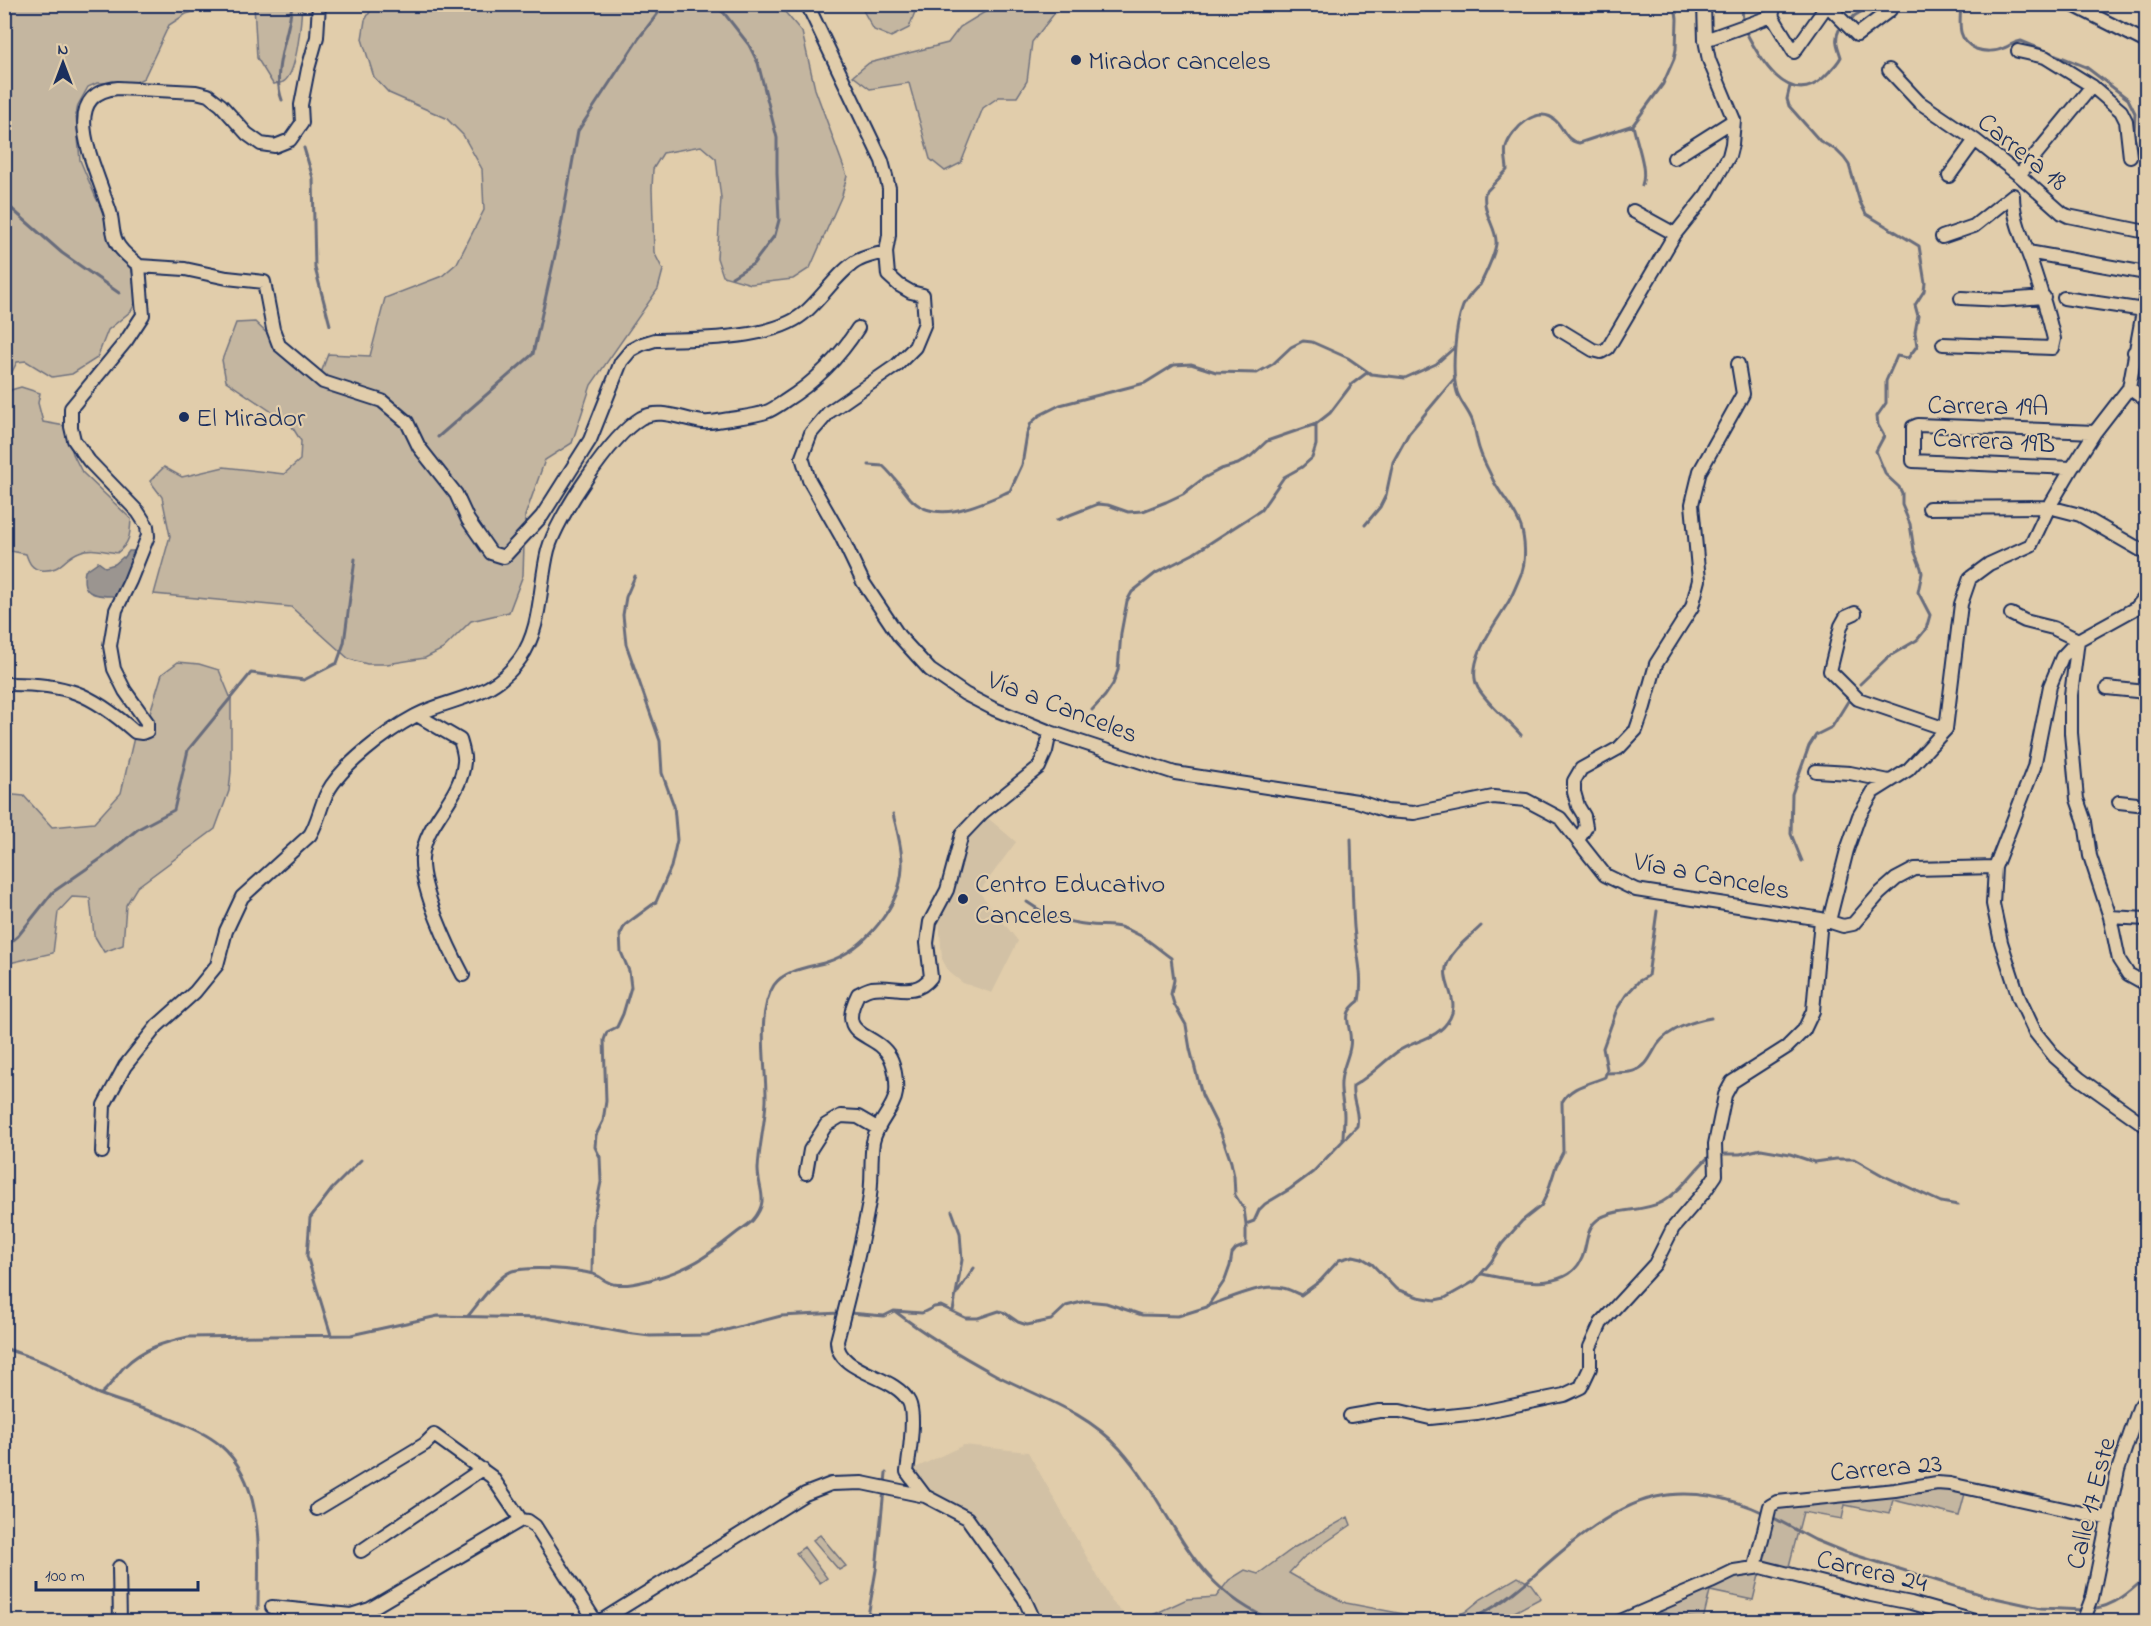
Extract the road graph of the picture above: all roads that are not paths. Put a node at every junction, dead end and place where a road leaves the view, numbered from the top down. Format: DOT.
graph roads {
  1 [pos="318,4"];
  2 [pos="807,4"];
  3 [pos="1704,4"];
  4 [pos="2071,4"];
  5 [pos="1827,5"];
  6 [pos="1773,10"];
  7 [pos="1890,10"];
  8 [pos="1705,40"];
  9 [pos="2146,42"];
  10 [pos="2018,51"];
  11 [pos="1889,70"];
  12 [pos="2092,86"];
  13 [pos="1734,120"];
  14 [pos="1975,140"];
  15 [pos="2130,157"];
  16 [pos="1674,158"];
  17 [pos="2019,175"];
  18 [pos="1949,176"];
  19 [pos="1633,211"];
  20 [pos="2146,232"];
  21 [pos="1676,234"];
  22 [pos="1942,237"];
  23 [pos="885,252"];
  24 [pos="2028,252"];
  25 [pos="139,266"];
  26 [pos="2146,273"];
  27 [pos="2146,295"];
  28 [pos="2043,297"];
  29 [pos="1961,298"];
  30 [pos="2064,298"];
  31 [pos="2144,310"];
  32 [pos="858,328"];
  33 [pos="1560,330"];
  34 [pos="1943,344"];
  35 [pos="2134,352"];
  36 [pos="2146,359"];
  37 [pos="1738,364"];
  38 [pos="2128,388"];
  39 [pos="2146,400"];
  40 [pos="2095,432"];
  41 [pos="1913,461"];
  42 [pos="2072,468"];
  43 [pos="2049,507"];
  44 [pos="1929,508"];
  45 [pos="542,516"];
  46 [pos="558,525"];
  47 [pos="2146,553"];
  48 [pos="2146,596"];
  49 [pos="1855,613"];
  50 [pos="2011,614"];
  51 [pos="2078,640"];
  52 [pos="4,684"];
  53 [pos="2107,688"];
  54 [pos="2146,692"];
  55 [pos="417,715"];
  56 [pos="1946,729"];
  57 [pos="1050,732"];
  58 [pos="1816,771"];
  59 [pos="1889,781"];
  60 [pos="2119,802"];
  61 [pos="2146,806"];
  62 [pos="1578,840"];
  63 [pos="1995,867"];
  64 [pos="2110,916"];
  65 [pos="2146,919"];
  66 [pos="1825,920"];
  67 [pos="464,975"];
  68 [pos="2146,984"];
  69 [pos="2146,1126"];
  70 [pos="877,1128"];
  71 [pos="102,1152"];
  72 [pos="806,1173"];
  73 [pos="2146,1398"];
  74 [pos="1350,1416"];
  75 [pos="482,1469"];
  76 [pos="925,1496"];
  77 [pos="317,1509"];
  78 [pos="2109,1519"];
  79 [pos="521,1520"];
  80 [pos="361,1551"];
  81 [pos="119,1567"];
  82 [pos="1755,1567"];
  83 [pos="272,1607"];
  84 [pos="120,1622"];
  85 [pos="598,1622"];
  86 [pos="1035,1622"];
  87 [pos="1618,1622"];
  88 [pos="1978,1622"];
  89 [pos="2083,1622"];
  1 -- 25 [label="street"];
  2 -- 23 [label="street, Vía a Canceles"];
  3 -- 8 [label="street"];
  4 -- 9 [label="street"];
  5 -- 6 [label="street"];
  5 -- 7 [label="street"];
  6 -- 8 [label="street"];
  8 -- 13 [label="street"];
  10 -- 12 [label="street"];
  11 -- 14 [label="street, Carrera 18"];
  12 -- 15 [label="street"];
  12 -- 17 [label="street"];
  13 -- 16 [label="street"];
  13 -- 21 [label="street"];
  14 -- 17 [label="street, Carrera 18"];
  14 -- 18 [label="street"];
  17 -- 20 [label="street, Carrera 18"];
  19 -- 21 [label="street"];
  21 -- 33 [label="street"];
  22 -- 24 [label="street"];
  23 -- 45 [label="street"];
  23 -- 57 [label="street, Vía a Canceles"];
  24 -- 26 [label="street"];
  24 -- 28 [label="street"];
  25 -- 45 [label="street"];
  25 -- 52 [label="street"];
  27 -- 31 [label="street"];
  28 -- 29 [label="street"];
  28 -- 34 [label="street"];
  30 -- 31 [label="street"];
  31 -- 35 [label="street"];
  32 -- 46 [label="street"];
  35 -- 36 [label="street"];
  35 -- 38 [label="street"];
  37 -- 62 [label="street"];
  38 -- 39 [label="street"];
  38 -- 40 [label="street"];
  40 -- 41 [label="street, Carrera 19A"];
  40 -- 42 [label="street"];
  41 -- 42 [label="street, Carrera 19B"];
  42 -- 43 [label="street"];
  43 -- 44 [label="street"];
  43 -- 47 [label="street"];
  43 -- 56 [label="street"];
  45 -- 46 [label="street"];
  46 -- 55 [label="street"];
  48 -- 51 [label="street"];
  49 -- 56 [label="street"];
  50 -- 51 [label="street"];
  51 -- 63 [label="street"];
  51 -- 64 [label="street"];
  53 -- 54 [label="street"];
  55 -- 67 [label="street"];
  55 -- 71 [label="street"];
  56 -- 59 [label="street"];
  57 -- 62 [label="street, Vía a Canceles"];
  57 -- 70 [label="street"];
  58 -- 59 [label="street"];
  59 -- 66 [label="street"];
  60 -- 61 [label="street"];
  62 -- 66 [label="street, Vía a Canceles"];
  63 -- 66 [label="street, Vía a Canceles"];
  63 -- 69 [label="street"];
  64 -- 65 [label="street"];
  64 -- 68 [label="street"];
  66 -- 74 [label="street"];
  70 -- 72 [label="street"];
  70 -- 76 [label="street"];
  73 -- 78 [label="street, Calle 17 Este"];
  75 -- 77 [label="street"];
  75 -- 79 [label="street"];
  75 -- 80 [label="street"];
  76 -- 85 [label="street"];
  76 -- 86 [label="street"];
  78 -- 82 [label="street, Carrera 23"];
  78 -- 89 [label="street, Calle 17 Este"];
  79 -- 83 [label="street"];
  79 -- 85 [label="street"];
  81 -- 84 [label="street"];
  82 -- 87 [label="street"];
  82 -- 88 [label="street, Carrera 24"];
}
